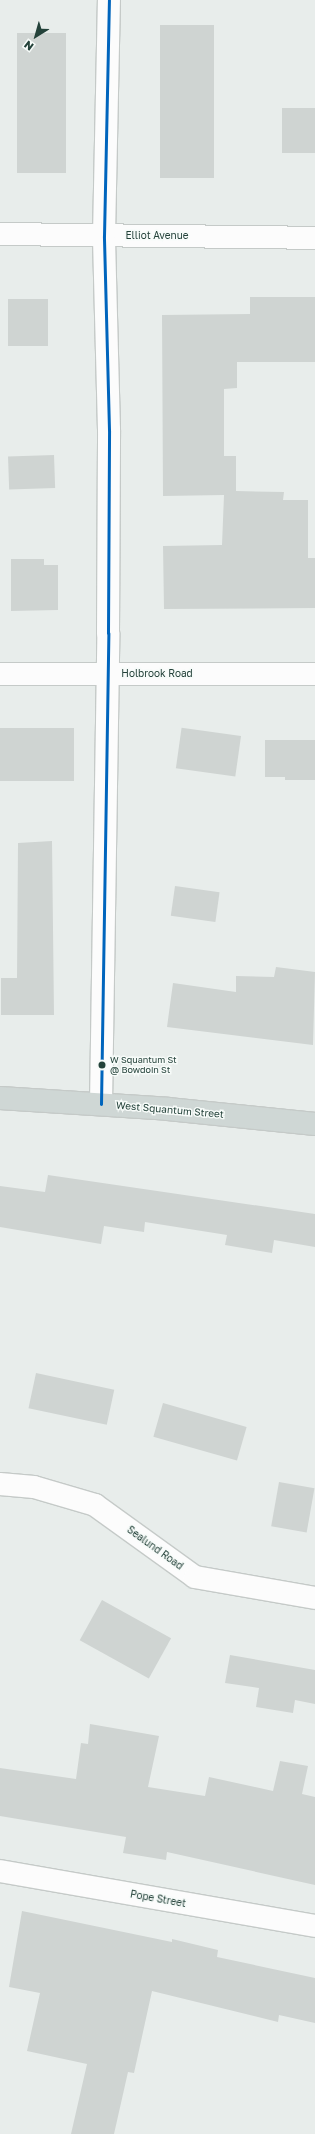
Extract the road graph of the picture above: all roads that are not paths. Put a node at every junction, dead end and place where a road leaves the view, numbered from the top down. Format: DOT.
graph roads {
  1 [pos="109,0"];
  2 [pos="0,234"];
  3 [pos="104,236"];
  4 [pos="315,238"];
  5 [pos="0,674"];
  6 [pos="107,674"];
  7 [pos="315,674"];
  8 [pos="0,1098"];
  9 [pos="101,1104"];
  10 [pos="315,1124"];
  11 [pos="0,1484"];
  12 [pos="315,1598"];
  13 [pos="0,1871"];
  14 [pos="315,1926"];
  1 -- 3 [label="street"];
  2 -- 3 [label="street, Elliot Avenue"];
  3 -- 4 [label="street, Elliot Avenue"];
  3 -- 6 [label="street"];
  5 -- 6 [label="street, Holbrook Road"];
  6 -- 7 [label="street, Holbrook Road"];
  6 -- 9 [label="street"];
  8 -- 9 [label="main road, West Squantum Street"];
  9 -- 10 [label="main road, West Squantum Street"];
  11 -- 12 [label="street, Sealund Road"];
  13 -- 14 [label="street, Pope Street"];
}
